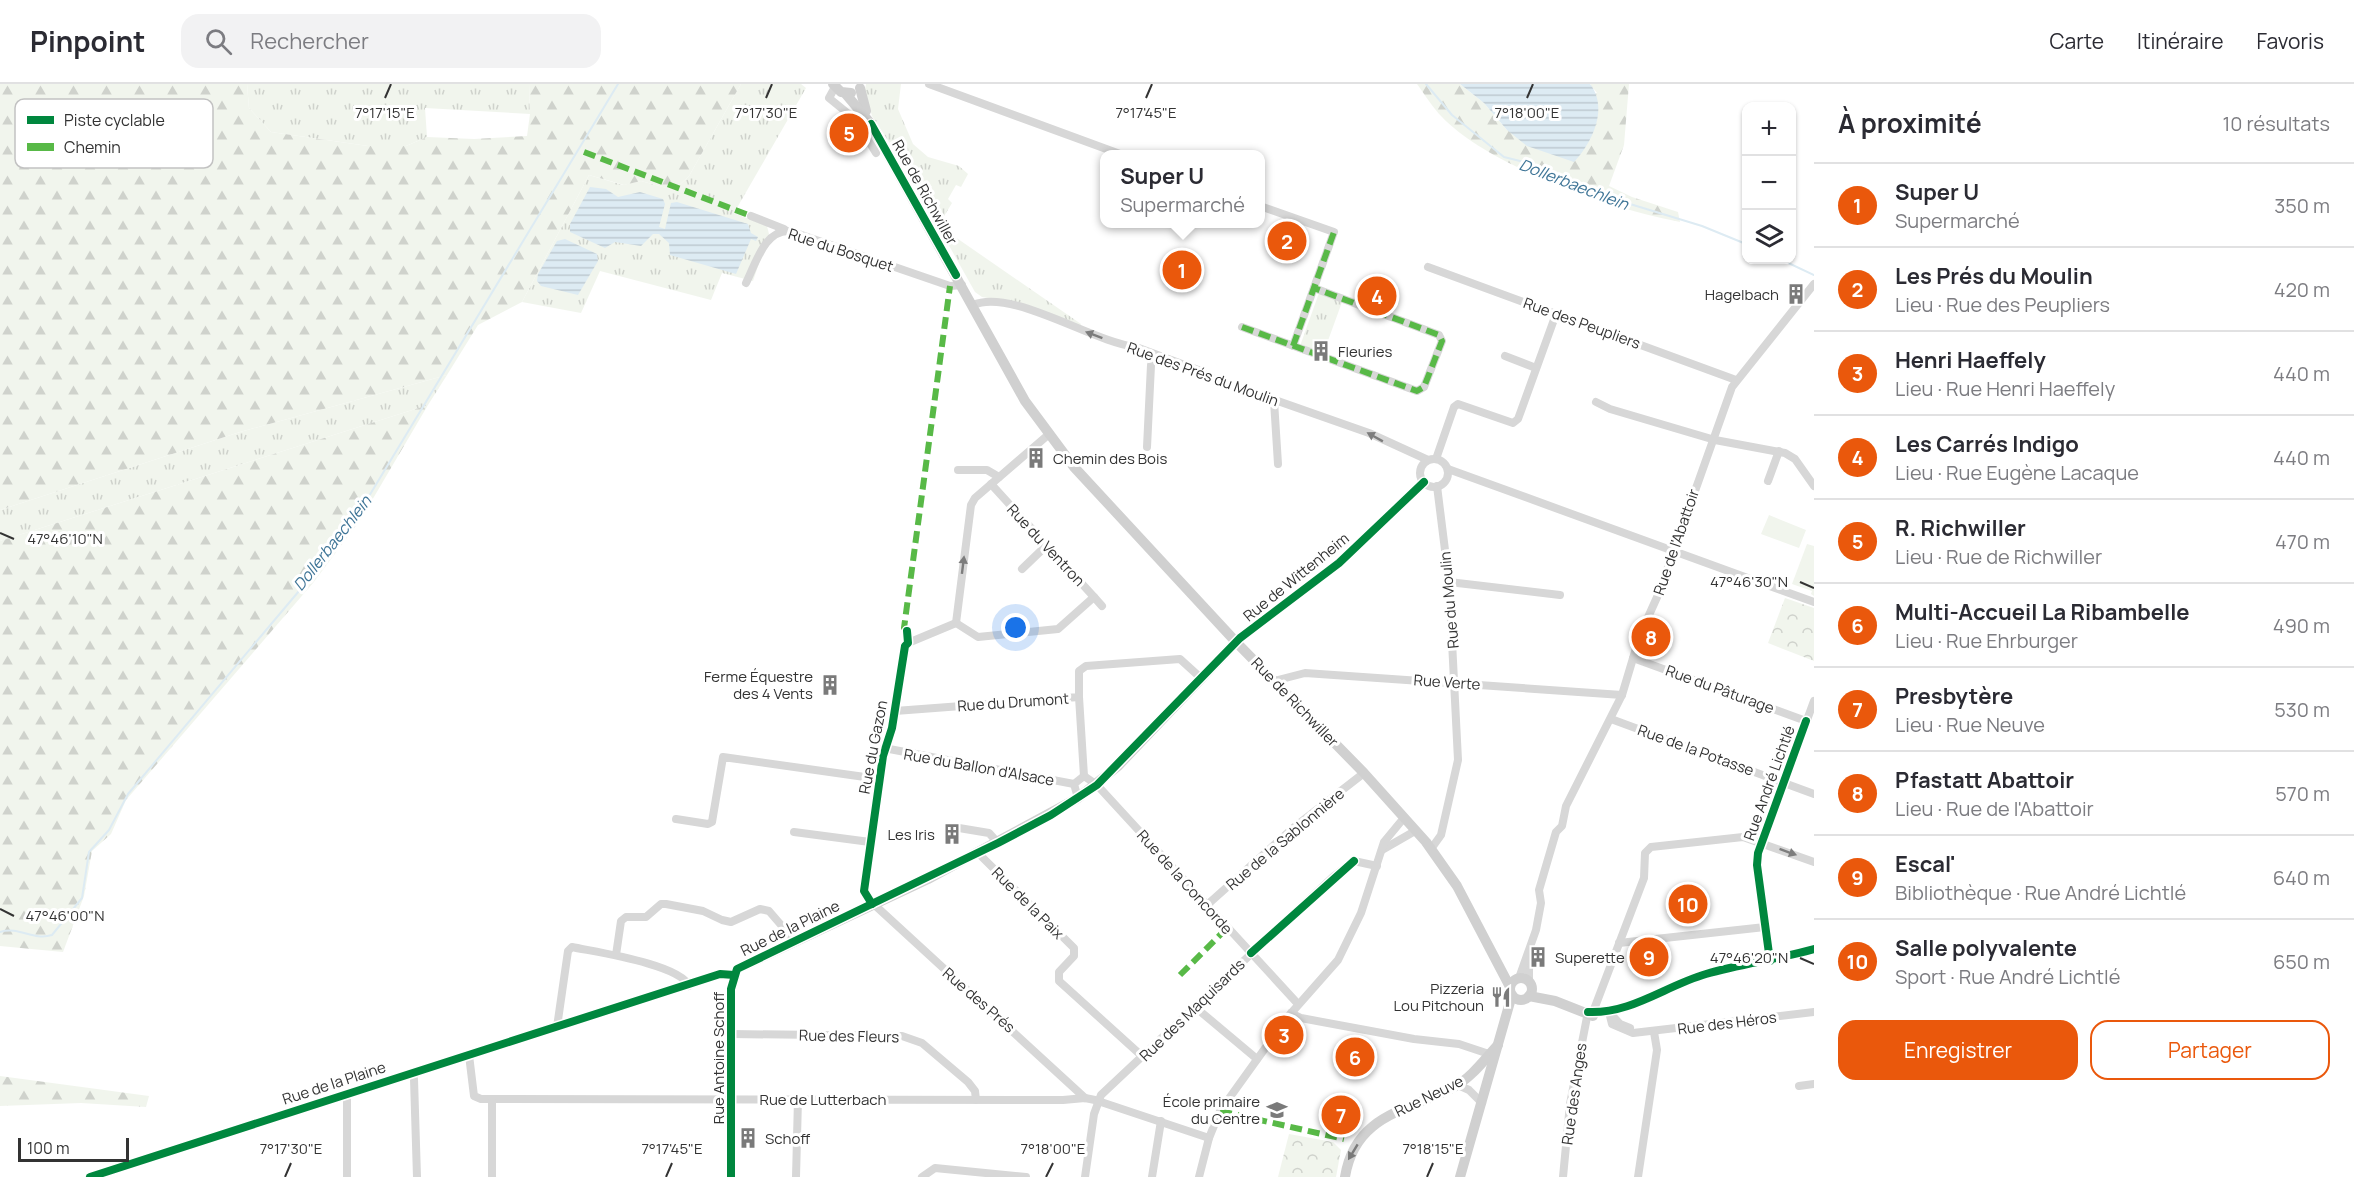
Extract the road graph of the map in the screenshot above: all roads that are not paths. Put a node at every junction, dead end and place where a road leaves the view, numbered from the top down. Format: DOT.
graph roads {
  1 [pos="929,84"];
  2 [pos="834,86"];
  3 [pos="861,86"];
  4 [pos="845,93"];
  5 [pos="871,124"];
  6 [pos="1109,150"];
  7 [pos="876,153"];
  8 [pos="1265,208"];
  9 [pos="751,216"];
  10 [pos="790,231"];
  11 [pos="1428,267"];
  12 [pos="746,283"];
  13 [pos="1814,284"];
  14 [pos="962,285"];
  15 [pos="1314,288"];
  16 [pos="973,305"];
  17 [pos="1556,314"];
  18 [pos="1242,327"];
  19 [pos="1293,346"];
  20 [pos="1154,354"];
  21 [pos="1505,356"];
  22 [pos="1536,368"];
  23 [pos="1736,380"];
  24 [pos="1274,400"];
  25 [pos="1596,402"];
  26 [pos="1048,435"];
  27 [pos="1715,440"];
  28 [pos="1147,447"];
  29 [pos="1779,452"];
  30 [pos="1432,460"];
  31 [pos="1278,464"];
  32 [pos="1448,469"];
  33 [pos="958,470"];
  34 [pos="999,477"];
  35 [pos="1768,481"];
  36 [pos="1424,482"];
  37 [pos="991,484"];
  38 [pos="1437,486"];
  39 [pos="1814,486"];
  40 [pos="1047,545"];
  41 [pos="1674,551"];
  42 [pos="1022,569"];
  43 [pos="1449,582"];
  44 [pos="1560,595"];
  45 [pos="1094,597"];
  46 [pos="1814,602"];
  47 [pos="1102,606"];
  48 [pos="956,623"];
  49 [pos="907,631"];
  50 [pos="1236,642"];
  51 [pos="908,643"];
  52 [pos="1633,658"];
  53 [pos="1202,678"];
  54 [pos="1274,681"];
  55 [pos="1455,682"];
  56 [pos="1622,694"];
  57 [pos="1079,697"];
  58 [pos="1814,701"];
  59 [pos="895,711"];
  60 [pos="1611,719"];
  61 [pos="1806,722"];
  62 [pos="884,748"];
  63 [pos="1364,773"];
  64 [pos="1084,776"];
  65 [pos="879,779"];
  66 [pos="1784,783"];
  67 [pos="1074,784"];
  68 [pos="1097,785"];
  69 [pos="1814,794"];
  70 [pos="1078,798"];
  71 [pos="676,819"];
  72 [pos="1403,819"];
  73 [pos="953,827"];
  74 [pos="1415,831"];
  75 [pos="794,832"];
  76 [pos="870,842"];
  77 [pos="1761,842"];
  78 [pos="998,843"];
  79 [pos="1428,845"];
  80 [pos="1382,850"];
  81 [pos="978,853"];
  82 [pos="1814,862"];
  83 [pos="1377,866"];
  84 [pos="872,904"];
  85 [pos="1207,905"];
  86 [pos="1765,927"];
  87 [pos="794,940"];
  88 [pos="1619,943"];
  89 [pos="1814,949"];
  90 [pos="1251,954"];
  91 [pos="616,956"];
  92 [pos="1770,961"];
  93 [pos="734,975"];
  94 [pos="689,986"];
  95 [pos="1521,988"];
  96 [pos="1298,1004"];
  97 [pos="1195,1007"];
  98 [pos="1590,1012"];
  99 [pos="1814,1012"];
  100 [pos="1291,1014"];
  101 [pos="1611,1015"];
  102 [pos="557,1027"];
  103 [pos="1654,1032"];
  104 [pos="731,1034"];
  105 [pos="1498,1045"];
  106 [pos="1490,1054"];
  107 [pos="469,1055"];
  108 [pos="1143,1057"];
  109 [pos="1257,1059"];
  110 [pos="414,1079"];
  111 [pos="1814,1084"];
  112 [pos="1458,1085"];
  113 [pos="1799,1086"];
  114 [pos="347,1094"];
  115 [pos="1085,1098"];
  116 [pos="798,1099"];
  117 [pos="731,1100"];
  118 [pos="976,1100"];
  119 [pos="492,1101"];
  120 [pos="1098,1101"];
  121 [pos="1482,1104"];
  122 [pos="1161,1121"];
  123 [pos="1209,1138"];
  124 [pos="90,1177"];
  125 [pos="347,1177"];
  126 [pos="417,1177"];
  127 [pos="492,1177"];
  128 [pos="731,1177"];
  129 [pos="796,1177"];
  130 [pos="922,1177"];
  131 [pos="1026,1177"];
  132 [pos="1085,1177"];
  133 [pos="1152,1177"];
  134 [pos="1199,1177"];
  135 [pos="1345,1177"];
  136 [pos="1460,1177"];
  137 [pos="1563,1177"];
  138 [pos="1638,1177"];
  1 -- 6 [label="street"];
  2 -- 4 [label="main road, Rue de Richwiller"];
  2 -- 7 [label="street, Rue de Richwiller"];
  3 -- 4 [label="main road"];
  3 -- 5 [label="main road, Rue de Richwiller"];
  4 -- 5 [label="main road, Rue de Richwiller"];
  5 -- 14 [label="main road, Rue de Richwiller"];
  8 -- 15 [label="street"];
  9 -- 10 [label="street"];
  10 -- 12 [label="street, Rue du Bosquet"];
  10 -- 14 [label="street, Rue du Bosquet"];
  11 -- 17 [label="street, Rue des Peupliers"];
  13 -- 23 [label="street, Rue de l'Abattoir"];
  14 -- 16 [label="main road, Rue de Richwiller"];
  15 -- 19 [label="street"];
  15 -- 19 [label="street"];
  20 -- 16 [label="street, Rue des Prés du Moulin, one-way"];
  16 -- 26 [label="main road, Rue de Richwiller"];
  17 -- 22 [label="street"];
  17 -- 23 [label="street, Rue des Peupliers"];
  18 -- 19 [label="street"];
  20 -- 24 [label="street, Rue des Prés du Moulin"];
  20 -- 28 [label="street"];
  21 -- 22 [label="street"];
  22 -- 30 [label="street"];
  23 -- 27 [label="street, Rue de l'Abattoir"];
  30 -- 24 [label="street, Rue des Prés du Moulin, one-way"];
  24 -- 31 [label="street"];
  25 -- 27 [label="street"];
  26 -- 34 [label="street"];
  26 -- 50 [label="main road, Rue de Richwiller"];
  27 -- 29 [label="street"];
  27 -- 41 [label="street, Rue de l'Abattoir"];
  29 -- 35 [label="street"];
  29 -- 39 [label="street"];
  30 -- 32 [label="street"];
  30 -- 36 [label="street"];
  32 -- 38 [label="street"];
  32 -- 41 [label="street"];
  33 -- 34 [label="street"];
  34 -- 37 [label="street"];
  36 -- 38 [label="street"];
  36 -- 50 [label="street, Rue de Wittenheim"];
  37 -- 40 [label="street, Rue du Ventron"];
  48 -- 37 [label="street, one-way"];
  38 -- 43 [label="street, Rue du Moulin"];
  40 -- 42 [label="street"];
  40 -- 45 [label="street, Rue du Ventron"];
  41 -- 46 [label="street"];
  41 -- 52 [label="street, Rue de l'Abattoir"];
  43 -- 44 [label="street"];
  43 -- 55 [label="street, Rue du Moulin"];
  45 -- 47 [label="street"];
  45 -- 48 [label="street, Rue du Ventron"];
  48 -- 51 [label="street"];
  49 -- 51 [label="street, Rue du Gazon"];
  50 -- 53 [label="main road, Rue de la Plaine"];
  50 -- 54 [label="main road, Rue de Richwiller"];
  51 -- 59 [label="street, Rue du Gazon"];
  52 -- 56 [label="street, Rue de l'Abattoir"];
  52 -- 61 [label="street, Rue du Pâturage"];
  53 -- 57 [label="street, Rue du Drumont"];
  53 -- 68 [label="main road, Rue de la Plaine"];
  54 -- 55 [label="street, Rue Verte"];
  54 -- 63 [label="main road, Rue de Richwiller"];
  55 -- 56 [label="street, Rue Verte"];
  55 -- 79 [label="street, Rue du Moulin"];
  56 -- 60 [label="street, Rue de l'Abattoir"];
  57 -- 59 [label="street, Rue du Drumont"];
  57 -- 64 [label="street"];
  58 -- 61 [label="street, Rue André Lichtlé"];
  59 -- 62 [label="street, Rue du Gazon"];
  60 -- 66 [label="street, Rue de la Potasse"];
  60 -- 95 [label="street, Rue de l'Abattoir"];
  61 -- 66 [label="street, Rue André Lichtlé"];
  62 -- 65 [label="street, Rue du Gazon"];
  62 -- 67 [label="street, Rue du Ballon d'Alsace"];
  63 -- 72 [label="main road, Rue de Richwiller"];
  63 -- 85 [label="street, Rue de la Sablonnière"];
  64 -- 67 [label="street"];
  64 -- 68 [label="street"];
  65 -- 71 [label="street"];
  65 -- 76 [label="street, Rue du Gazon"];
  66 -- 69 [label="street, Rue de la Potasse"];
  66 -- 77 [label="street, Rue André Lichtlé"];
  67 -- 70 [label="street"];
  68 -- 70 [label="main road, Rue de la Plaine"];
  68 -- 85 [label="street, Rue de la Concorde"];
  70 -- 78 [label="main road, Rue de la Plaine"];
  72 -- 74 [label="main road, Rue de Richwiller"];
  72 -- 80 [label="street"];
  73 -- 78 [label="street"];
  74 -- 79 [label="main road, Rue de Richwiller"];
  74 -- 80 [label="street"];
  75 -- 76 [label="street"];
  76 -- 84 [label="street, Rue du Gazon"];
  77 -- 82 [label="street, one-way"];
  77 -- 86 [label="street, Rue André Lichtlé"];
  77 -- 88 [label="street, Rue des Anges"];
  78 -- 81 [label="main road, Rue de la Plaine"];
  79 -- 95 [label="main road, Rue de Richwiller"];
  80 -- 83 [label="street"];
  81 -- 84 [label="main road, Rue de la Plaine"];
  81 -- 108 [label="street, Rue de la Paix"];
  83 -- 90 [label="street, Rue des Maquisards"];
  83 -- 96 [label="street"];
  84 -- 87 [label="main road, Rue de la Plaine"];
  84 -- 115 [label="street, Rue des Prés"];
  85 -- 90 [label="street, Rue de la Concorde"];
  86 -- 88 [label="street"];
  86 -- 92 [label="street, Rue André Lichtlé"];
  87 -- 91 [label="street"];
  87 -- 93 [label="main road, Rue de la Plaine"];
  88 -- 98 [label="street, Rue des Anges"];
  89 -- 92 [label="main road"];
  90 -- 96 [label="street, Rue de la Concorde"];
  90 -- 97 [label="street, Rue des Maquisards"];
  91 -- 94 [label="street"];
  91 -- 102 [label="street"];
  92 -- 101 [label="main road"];
  93 -- 94 [label="street, Rue de la Plaine"];
  93 -- 104 [label="main road, Rue Antoine Schoff"];
  94 -- 102 [label="street, Rue de la Plaine"];
  95 -- 98 [label="main road"];
  95 -- 105 [label="main road"];
  96 -- 100 [label="street"];
  97 -- 108 [label="street, Rue des Maquisards"];
  97 -- 109 [label="street"];
  98 -- 101 [label="main road"];
  98 -- 137 [label="street, Rue des Anges"];
  99 -- 103 [label="street, Rue des Héros"];
  100 -- 106 [label="street"];
  100 -- 109 [label="street"];
  101 -- 103 [label="street, Rue des Héros"];
  102 -- 107 [label="street, Rue de la Plaine"];
  103 -- 138 [label="street"];
  104 -- 117 [label="main road, Rue Antoine Schoff"];
  104 -- 118 [label="street, Rue des Fleurs"];
  105 -- 106 [label="main road, Rue Neuve"];
  105 -- 121 [label="main road"];
  106 -- 112 [label="main road, Rue Neuve"];
  107 -- 114 [label="street, Rue de la Plaine"];
  107 -- 119 [label="street"];
  108 -- 120 [label="street, Rue des Maquisards"];
  109 -- 123 [label="street"];
  110 -- 126 [label="street"];
  111 -- 113 [label="street"];
  112 -- 121 [label="street"];
  112 -- 135 [label="main road, Rue Neuve, one-way"];
  114 -- 124 [label="street, Rue de la Plaine"];
  114 -- 125 [label="street"];
  115 -- 118 [label="street, Rue de Lutterbach"];
  115 -- 120 [label="street, Rue de Lutterbach"];
  116 -- 117 [label="street, Rue de Lutterbach"];
  116 -- 118 [label="street, Rue de Lutterbach"];
  116 -- 129 [label="street"];
  117 -- 119 [label="street, Rue de Lutterbach"];
  117 -- 128 [label="main road, Rue Antoine Schoff"];
  119 -- 127 [label="street"];
  120 -- 122 [label="street, Rue de Lutterbach"];
  120 -- 132 [label="street"];
  121 -- 136 [label="main road"];
  122 -- 123 [label="street, Rue de Lutterbach"];
  122 -- 133 [label="street"];
  123 -- 134 [label="street"];
  130 -- 131 [label="street"];
}
